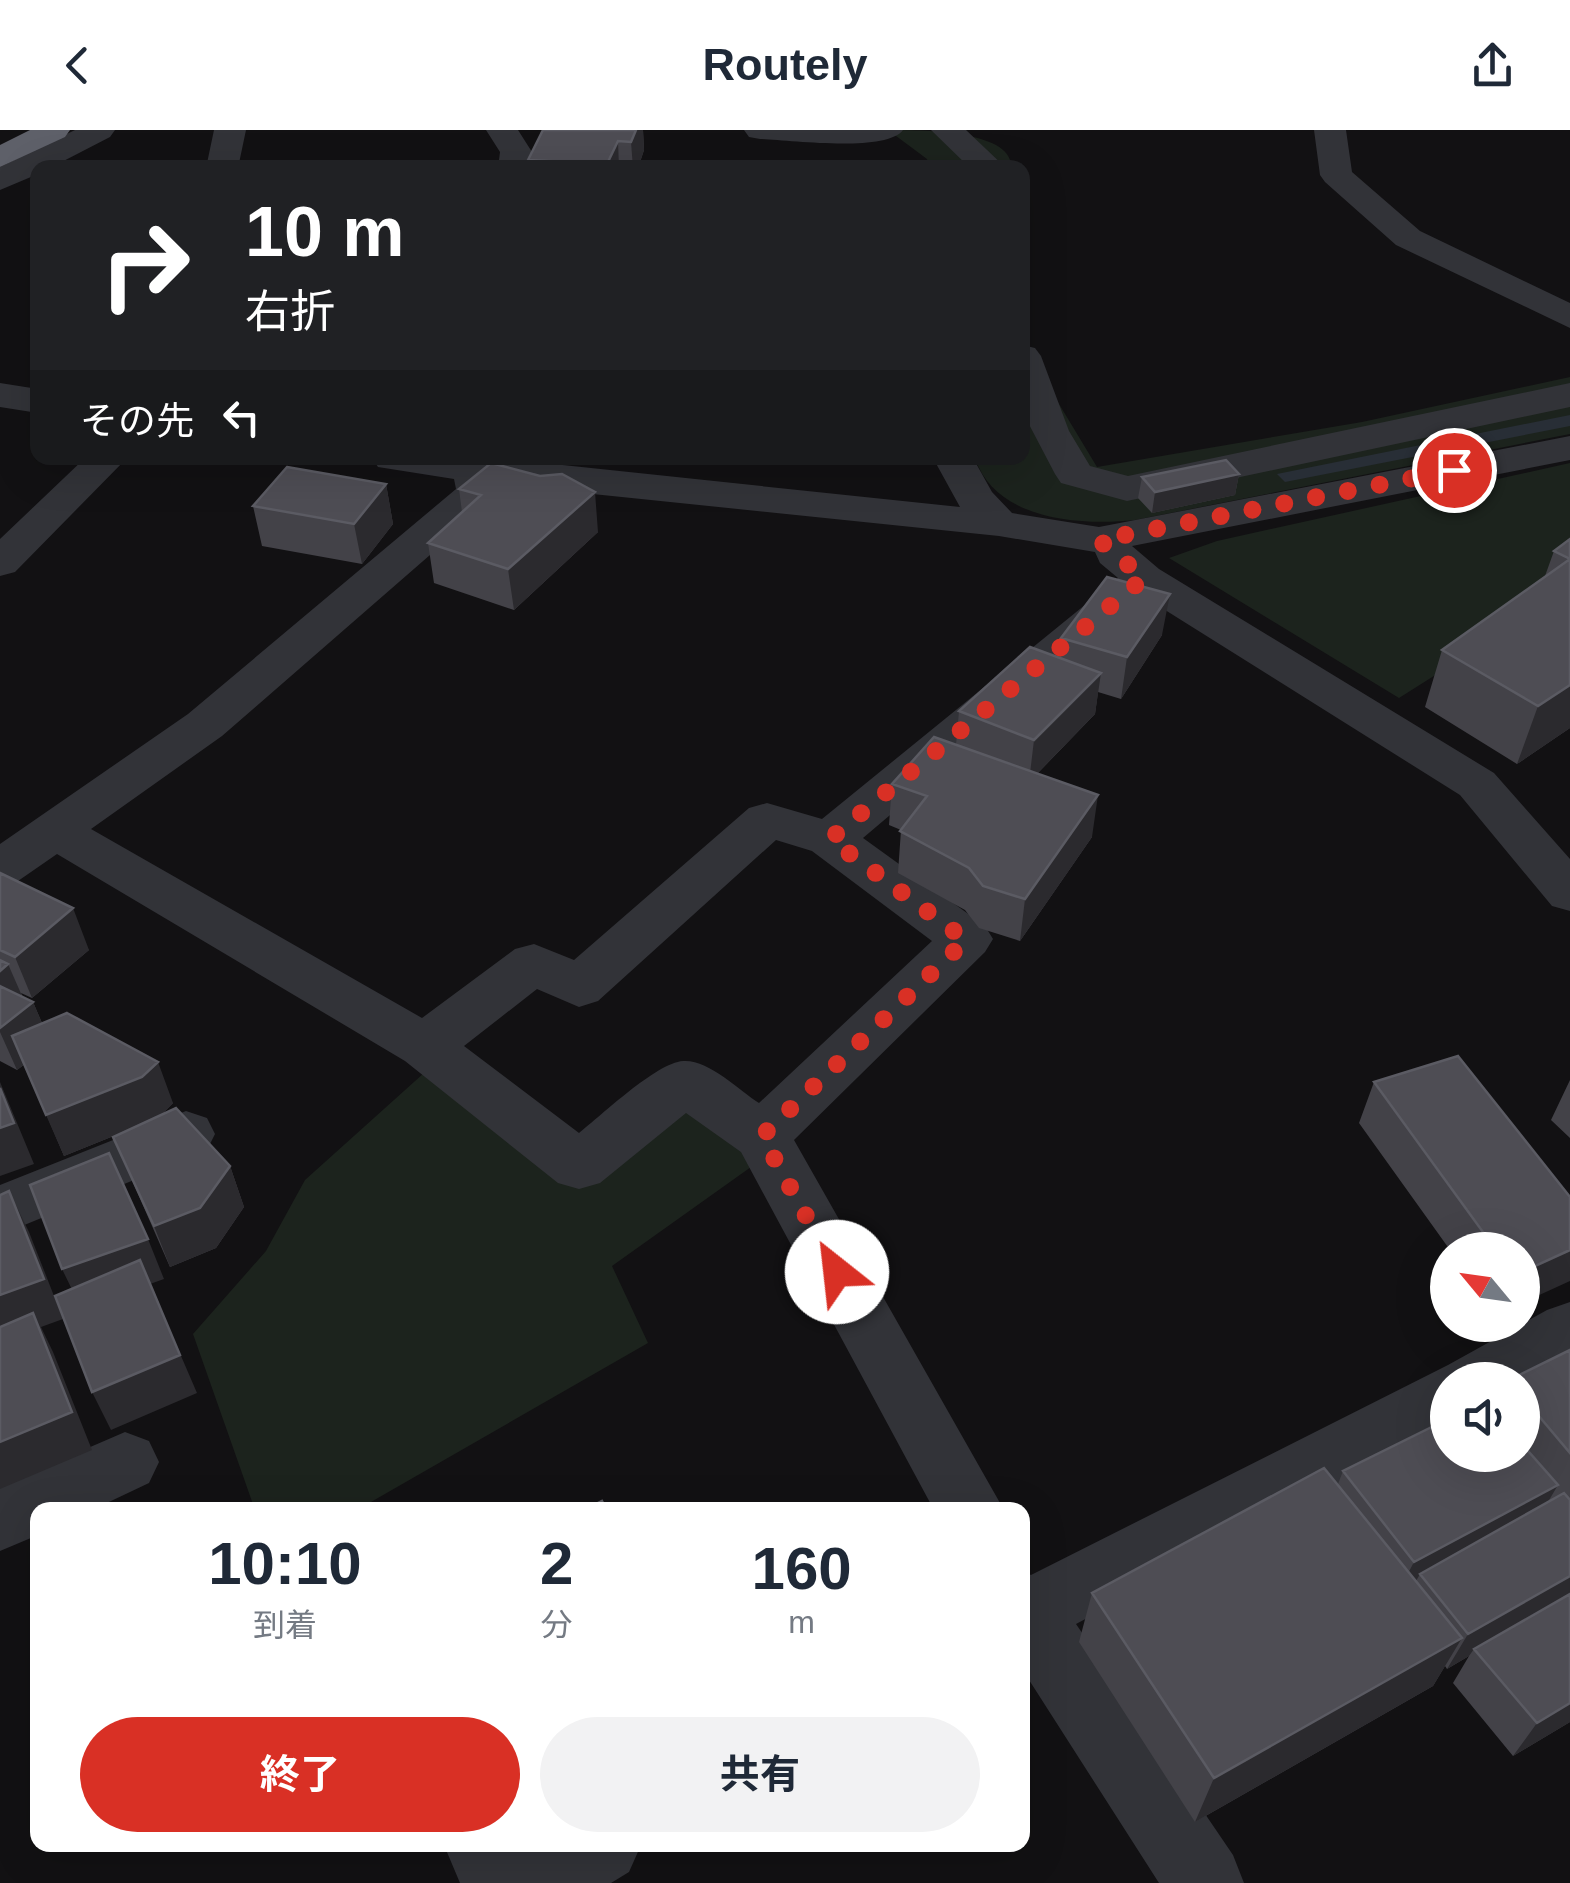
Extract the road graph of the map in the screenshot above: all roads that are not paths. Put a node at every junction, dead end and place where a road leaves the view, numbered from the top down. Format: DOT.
graph roads {
  1 [pos="54,130"];
  2 [pos="99,130"];
  3 [pos="230,130"];
  4 [pos="502,130"];
  5 [pos="760,130"];
  6 [pos="947,130"];
  7 [pos="1330,130"];
  8 [pos="882,136"];
  9 [pos="0,157"];
  10 [pos="40,160"];
  11 [pos="224,160"];
  12 [pos="515,160"];
  13 [pos="981,160"];
  14 [pos="30,165"];
  15 [pos="0,180"];
  16 [pos="1570,318"];
  17 [pos="1030,378"];
  18 [pos="0,395"];
  19 [pos="1570,395"];
  20 [pos="30,400"];
  21 [pos="1570,448"];
  22 [pos="100,465"];
  23 [pos="474,465"];
  24 [pos="483,465"];
  25 [pos="958,465"];
  26 [pos="998,523"];
  27 [pos="1099,540"];
  28 [pos="0,564"];
  29 [pos="1144,578"];
  30 [pos="54,830"];
  31 [pos="830,839"];
  32 [pos="0,868"];
  33 [pos="1570,892"];
  34 [pos="425,1046"];
  35 [pos="186,1134"];
  36 [pos="762,1136"];
  37 [pos="0,1211"];
  38 [pos="1570,1329"];
  39 [pos="1507,1362"];
  40 [pos="1430,1403"];
  41 [pos="125,1462"];
  42 [pos="37,1502"];
  43 [pos="966,1502"];
  44 [pos="30,1505"];
  45 [pos="0,1519"];
  46 [pos="1030,1608"];
  47 [pos="1030,1620"];
  48 [pos="486,1852"];
  49 [pos="589,1852"];
  50 [pos="500,1883"];
  51 [pos="534,1883"];
  52 [pos="1205,1883"];
  1 -- 9 [label="highway"];
  2 -- 10 [label="street"];
  3 -- 11 [label="street"];
  4 -- 12 [label="street"];
  5 -- 8 [label="street"];
  6 -- 13 [label="street"];
  7 -- 16 [label="street"];
  14 -- 15 [label="street"];
  17 -- 19 [label="street"];
  18 -- 20 [label="street"];
  21 -- 27 [label="street"];
  22 -- 28 [label="street"];
  23 -- 30 [label="street"];
  24 -- 26 [label="street"];
  25 -- 26 [label="street"];
  26 -- 27 [label="street"];
  27 -- 29 [label="street"];
  29 -- 31 [label="street"];
  29 -- 33 [label="street"];
  30 -- 32 [label="street"];
  30 -- 34 [label="street"];
  31 -- 34 [label="street"];
  31 -- 36 [label="street"];
  34 -- 36 [label="street"];
  35 -- 37 [label="street"];
  36 -- 43 [label="street"];
  38 -- 39 [label="street"];
  40 -- 46 [label="street"];
  41 -- 42 [label="street"];
  44 -- 45 [label="street"];
  47 -- 52 [label="street"];
  48 -- 50 [label="street"];
  49 -- 51 [label="street"];
}
